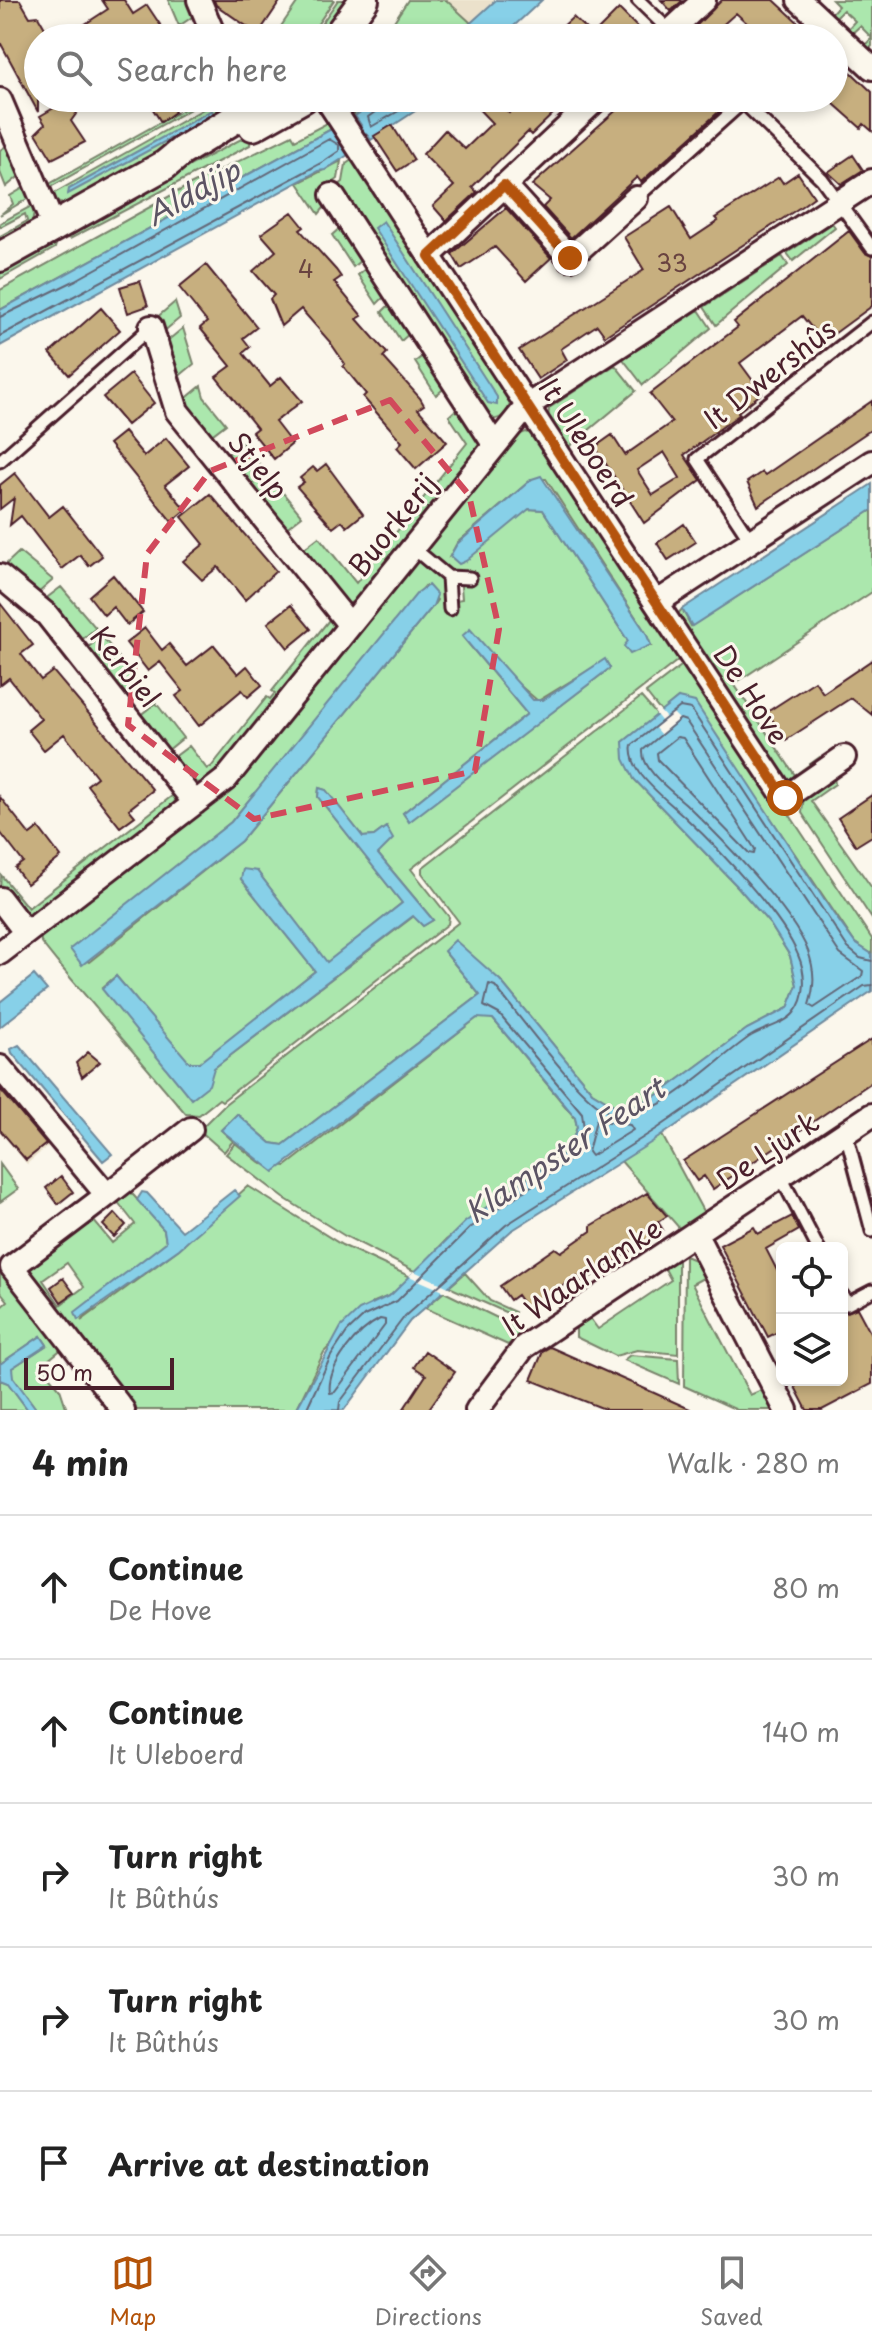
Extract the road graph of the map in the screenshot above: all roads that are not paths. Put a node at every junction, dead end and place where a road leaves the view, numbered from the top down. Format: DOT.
graph roads {
  1 [pos="199,0"];
  2 [pos="364,0"];
  3 [pos="373,0"];
  4 [pos="638,0"];
  5 [pos="704,0"];
  6 [pos="799,0"];
  7 [pos="209,24"];
  8 [pos="346,24"];
  9 [pos="358,24"];
  10 [pos="658,24"];
  11 [pos="679,24"];
  12 [pos="825,24"];
  13 [pos="848,46"];
  14 [pos="872,68"];
  15 [pos="0,100"];
  16 [pos="247,112"];
  17 [pos="336,112"];
  18 [pos="583,112"];
  19 [pos="732,112"];
  20 [pos="753,112"];
  21 [pos="872,181"];
  22 [pos="504,185"];
  23 [pos="332,195"];
  24 [pos="636,198"];
  25 [pos="838,203"];
  26 [pos="54,227"];
  27 [pos="872,248"];
  28 [pos="429,256"];
  29 [pos="0,257"];
  30 [pos="872,322"];
  31 [pos="151,327"];
  32 [pos="527,406"];
  33 [pos="494,444"];
  34 [pos="0,461"];
  35 [pos="872,462"];
  36 [pos="751,541"];
  37 [pos="412,547"];
  38 [pos="0,576"];
  39 [pos="448,577"];
  40 [pos="470,578"];
  41 [pos="656,603"];
  42 [pos="450,609"];
  43 [pos="349,624"];
  44 [pos="844,757"];
  45 [pos="195,803"];
  46 [pos="0,899"];
  47 [pos="26,933"];
  48 [pos="0,953"];
  49 [pos="0,1067"];
  50 [pos="872,1115"];
  51 [pos="191,1129"];
  52 [pos="846,1133"];
  53 [pos="781,1177"];
  54 [pos="107,1195"];
  55 [pos="872,1231"];
  56 [pos="696,1235"];
  57 [pos="815,1242"];
  58 [pos="872,1291"];
  59 [pos="848,1303"];
  60 [pos="123,1410"];
  61 [pos="477,1410"];
  62 [pos="786,1410"];
  1 -- 7 [label="street"];
  2 -- 8 [label="street"];
  3 -- 9 [label="street"];
  4 -- 10 [label="lane"];
  5 -- 11 [label="street"];
  6 -- 12 [label="street"];
  13 -- 14 [label="street"];
  15 -- 26 [label="street"];
  16 -- 26 [label="street"];
  17 -- 28 [label="street, It Uleboerd"];
  18 -- 22 [label="street"];
  19 -- 24 [label="lane"];
  20 -- 25 [label="lane"];
  21 -- 25 [label="street, Buorkerij"];
  22 -- 24 [label="street"];
  22 -- 28 [label="street"];
  23 -- 33 [label="street"];
  25 -- 27 [label="lane"];
  25 -- 32 [label="street, Buorkerij"];
  26 -- 29 [label="street"];
  28 -- 32 [label="street, It Uleboerd"];
  30 -- 36 [label="lane, It Dwershûs"];
  31 -- 34 [label="lane"];
  31 -- 43 [label="street, Stjelp"];
  32 -- 33 [label="street, Buorkerij"];
  32 -- 41 [label="street, It Uleboerd"];
  33 -- 37 [label="street, Buorkerij"];
  35 -- 36 [label="street"];
  36 -- 41 [label="street"];
  37 -- 39 [label="lane"];
  37 -- 43 [label="street, Buorkerij"];
  38 -- 45 [label="street, Kerbiel"];
  39 -- 40 [label="lane"];
  39 -- 42 [label="lane"];
  41 -- 44 [label="street, De Hove"];
  43 -- 45 [label="street, Buorkerij"];
  45 -- 47 [label="street, Buorkerij"];
  46 -- 47 [label="street"];
  47 -- 48 [label="street, Buorkerij"];
  49 -- 54 [label="street"];
  50 -- 52 [label="street, De Ljurk"];
  51 -- 54 [label="street"];
  52 -- 53 [label="street, De Ljurk"];
  52 -- 55 [label="lane"];
  53 -- 56 [label="street, De Ljurk"];
  53 -- 57 [label="lane"];
  54 -- 60 [label="street"];
  56 -- 61 [label="street, It Waarlamke"];
  56 -- 62 [label="street"];
  58 -- 59 [label="lane"];
}
